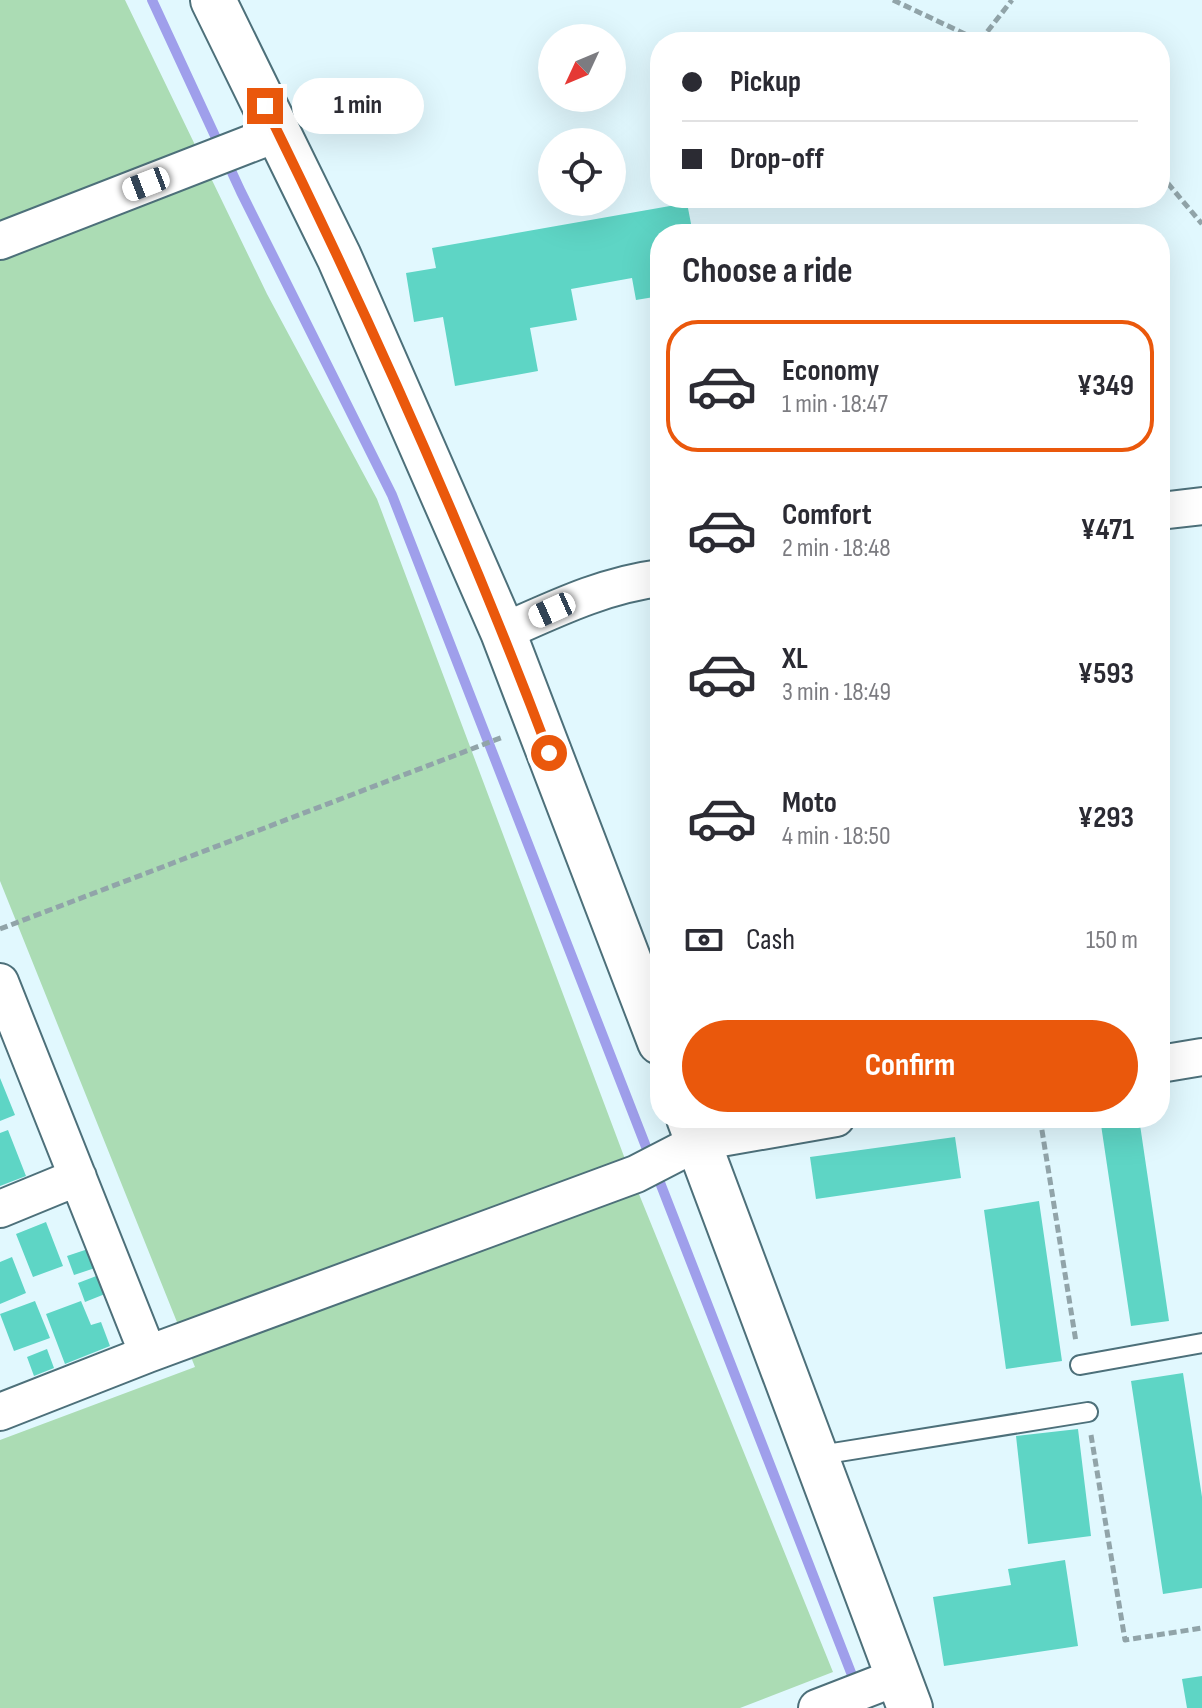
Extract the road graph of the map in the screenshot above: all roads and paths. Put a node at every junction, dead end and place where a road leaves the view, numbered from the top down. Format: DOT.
graph roads {
  1 [pos="213,0"];
  2 [pos="893,0"];
  3 [pos="1012,0"];
  4 [pos="960,32"];
  5 [pos="988,32"];
  6 [pos="261,140"];
  7 [pos="1170,186"];
  8 [pos="1202,224"];
  9 [pos="0,241"];
  10 [pos="1202,506"];
  11 [pos="1170,510"];
  12 [pos="650,579"];
  13 [pos="503,632"];
  14 [pos="509,735"];
  15 [pos="0,929"];
  16 [pos="0,982"];
  17 [pos="650,1016"];
  18 [pos="8,1023"];
  19 [pos="1202,1057"];
  20 [pos="1170,1062"];
  21 [pos="761,1128"];
  22 [pos="686,1138"];
  23 [pos="78,1177"];
  24 [pos="0,1209"];
  25 [pos="1202,1343"];
  26 [pos="148,1354"];
  27 [pos="1080,1365"];
  28 [pos="0,1412"];
  29 [pos="1088,1412"];
  30 [pos="814,1456"];
  31 [pos="897,1689"];
  32 [pos="830,1703"];
  1 -- 6 [label="street"];
  2 -- 4 [label="path"];
  3 -- 5 [label="path"];
  6 -- 9 [label="street"];
  6 -- 13 [label="street"];
  7 -- 8 [label="path"];
  10 -- 11 [label="street"];
  12 -- 13 [label="street"];
  13 -- 17 [label="street"];
  14 -- 15 [label="path"];
  16 -- 18 [label="street"];
  18 -- 23 [label="street"];
  19 -- 20 [label="street"];
  21 -- 22 [label="street"];
  22 -- 26 [label="street"];
  22 -- 30 [label="street"];
  23 -- 24 [label="street"];
  23 -- 26 [label="street"];
  25 -- 27 [label="lane"];
  26 -- 28 [label="street"];
  29 -- 30 [label="lane"];
  30 -- 31 [label="street"];
  31 -- 32 [label="street"];
}
